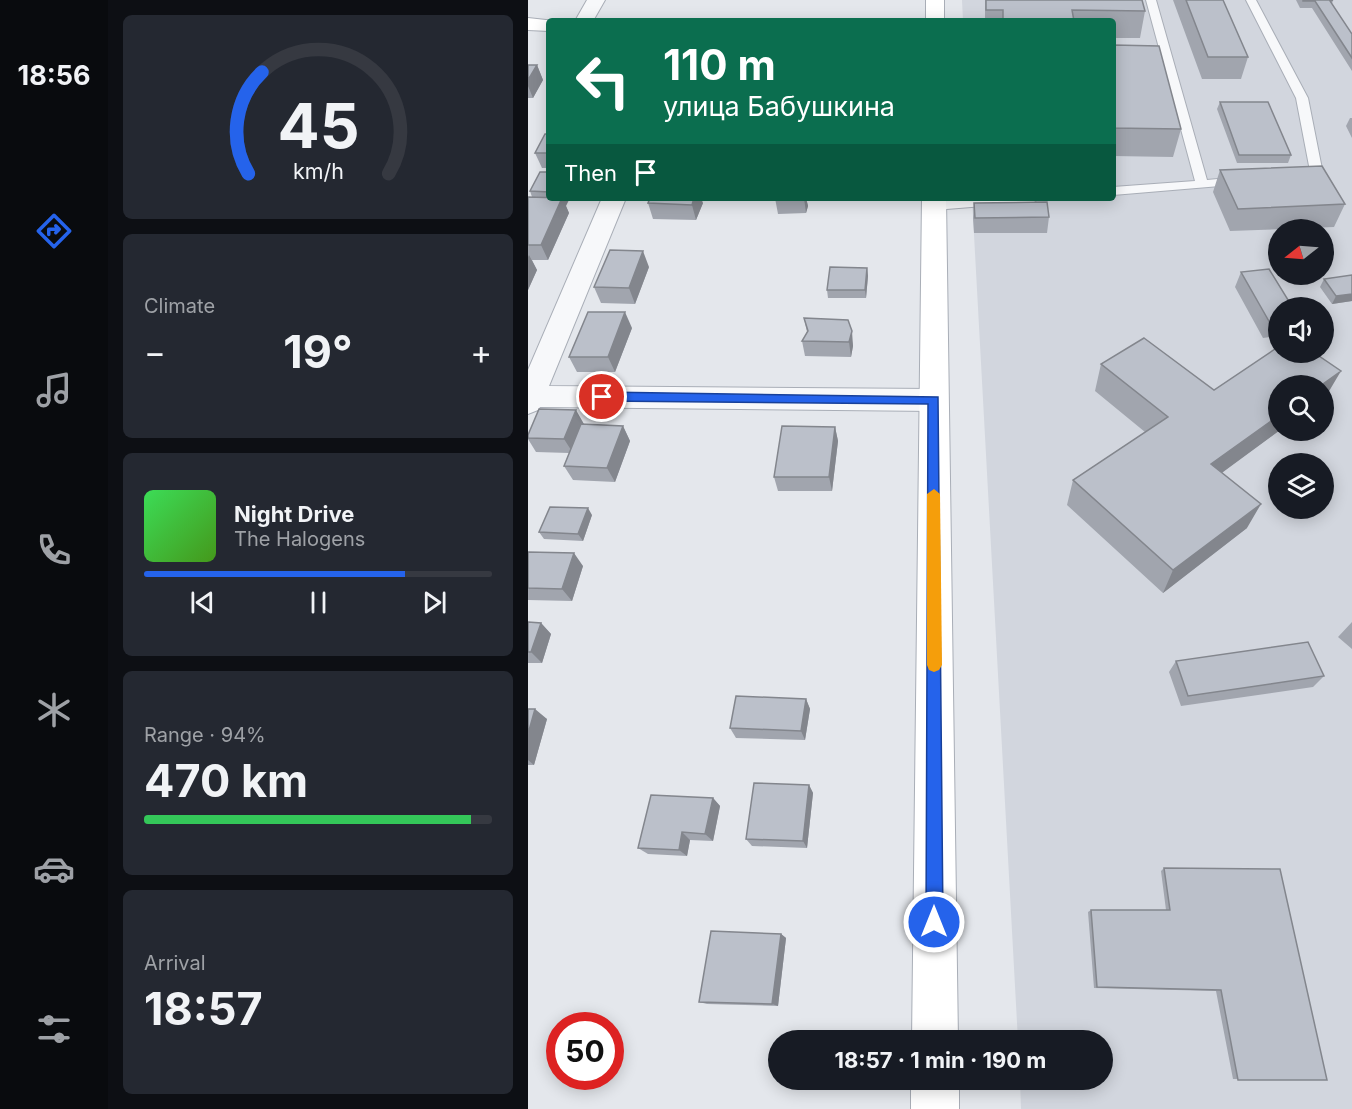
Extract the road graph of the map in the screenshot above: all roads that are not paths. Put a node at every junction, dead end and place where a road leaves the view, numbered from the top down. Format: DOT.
graph roads {
  1 [pos="596,0"];
  2 [pos="935,0"];
  3 [pos="1151,0"];
  4 [pos="1251,0"];
  5 [pos="586,18"];
  6 [pos="935,18"];
  7 [pos="528,24"];
  8 [pos="546,24"];
  9 [pos="1282,177"];
  10 [pos="1248,180"];
  11 [pos="1202,184"];
  12 [pos="1116,191"];
  13 [pos="613,201"];
  14 [pos="959,201"];
  15 [pos="934,202"];
  16 [pos="529,398"];
  17 [pos="934,400"];
  18 [pos="935,1030"];
  19 [pos="935,1090"];
  20 [pos="935,1109"];
  1 -- 5 [label="street"];
  2 -- 6 [label="main road"];
  3 -- 11 [label="lane"];
  4 -- 9 [label="lane"];
  7 -- 8 [label="main road"];
  10 -- 11 [label="lane"];
  11 -- 12 [label="lane"];
  13 -- 16 [label="street"];
  14 -- 15 [label="lane"];
  15 -- 17 [label="main road"];
  16 -- 17 [label="street"];
  17 -- 18 [label="main road"];
  19 -- 20 [label="main road"];
}
